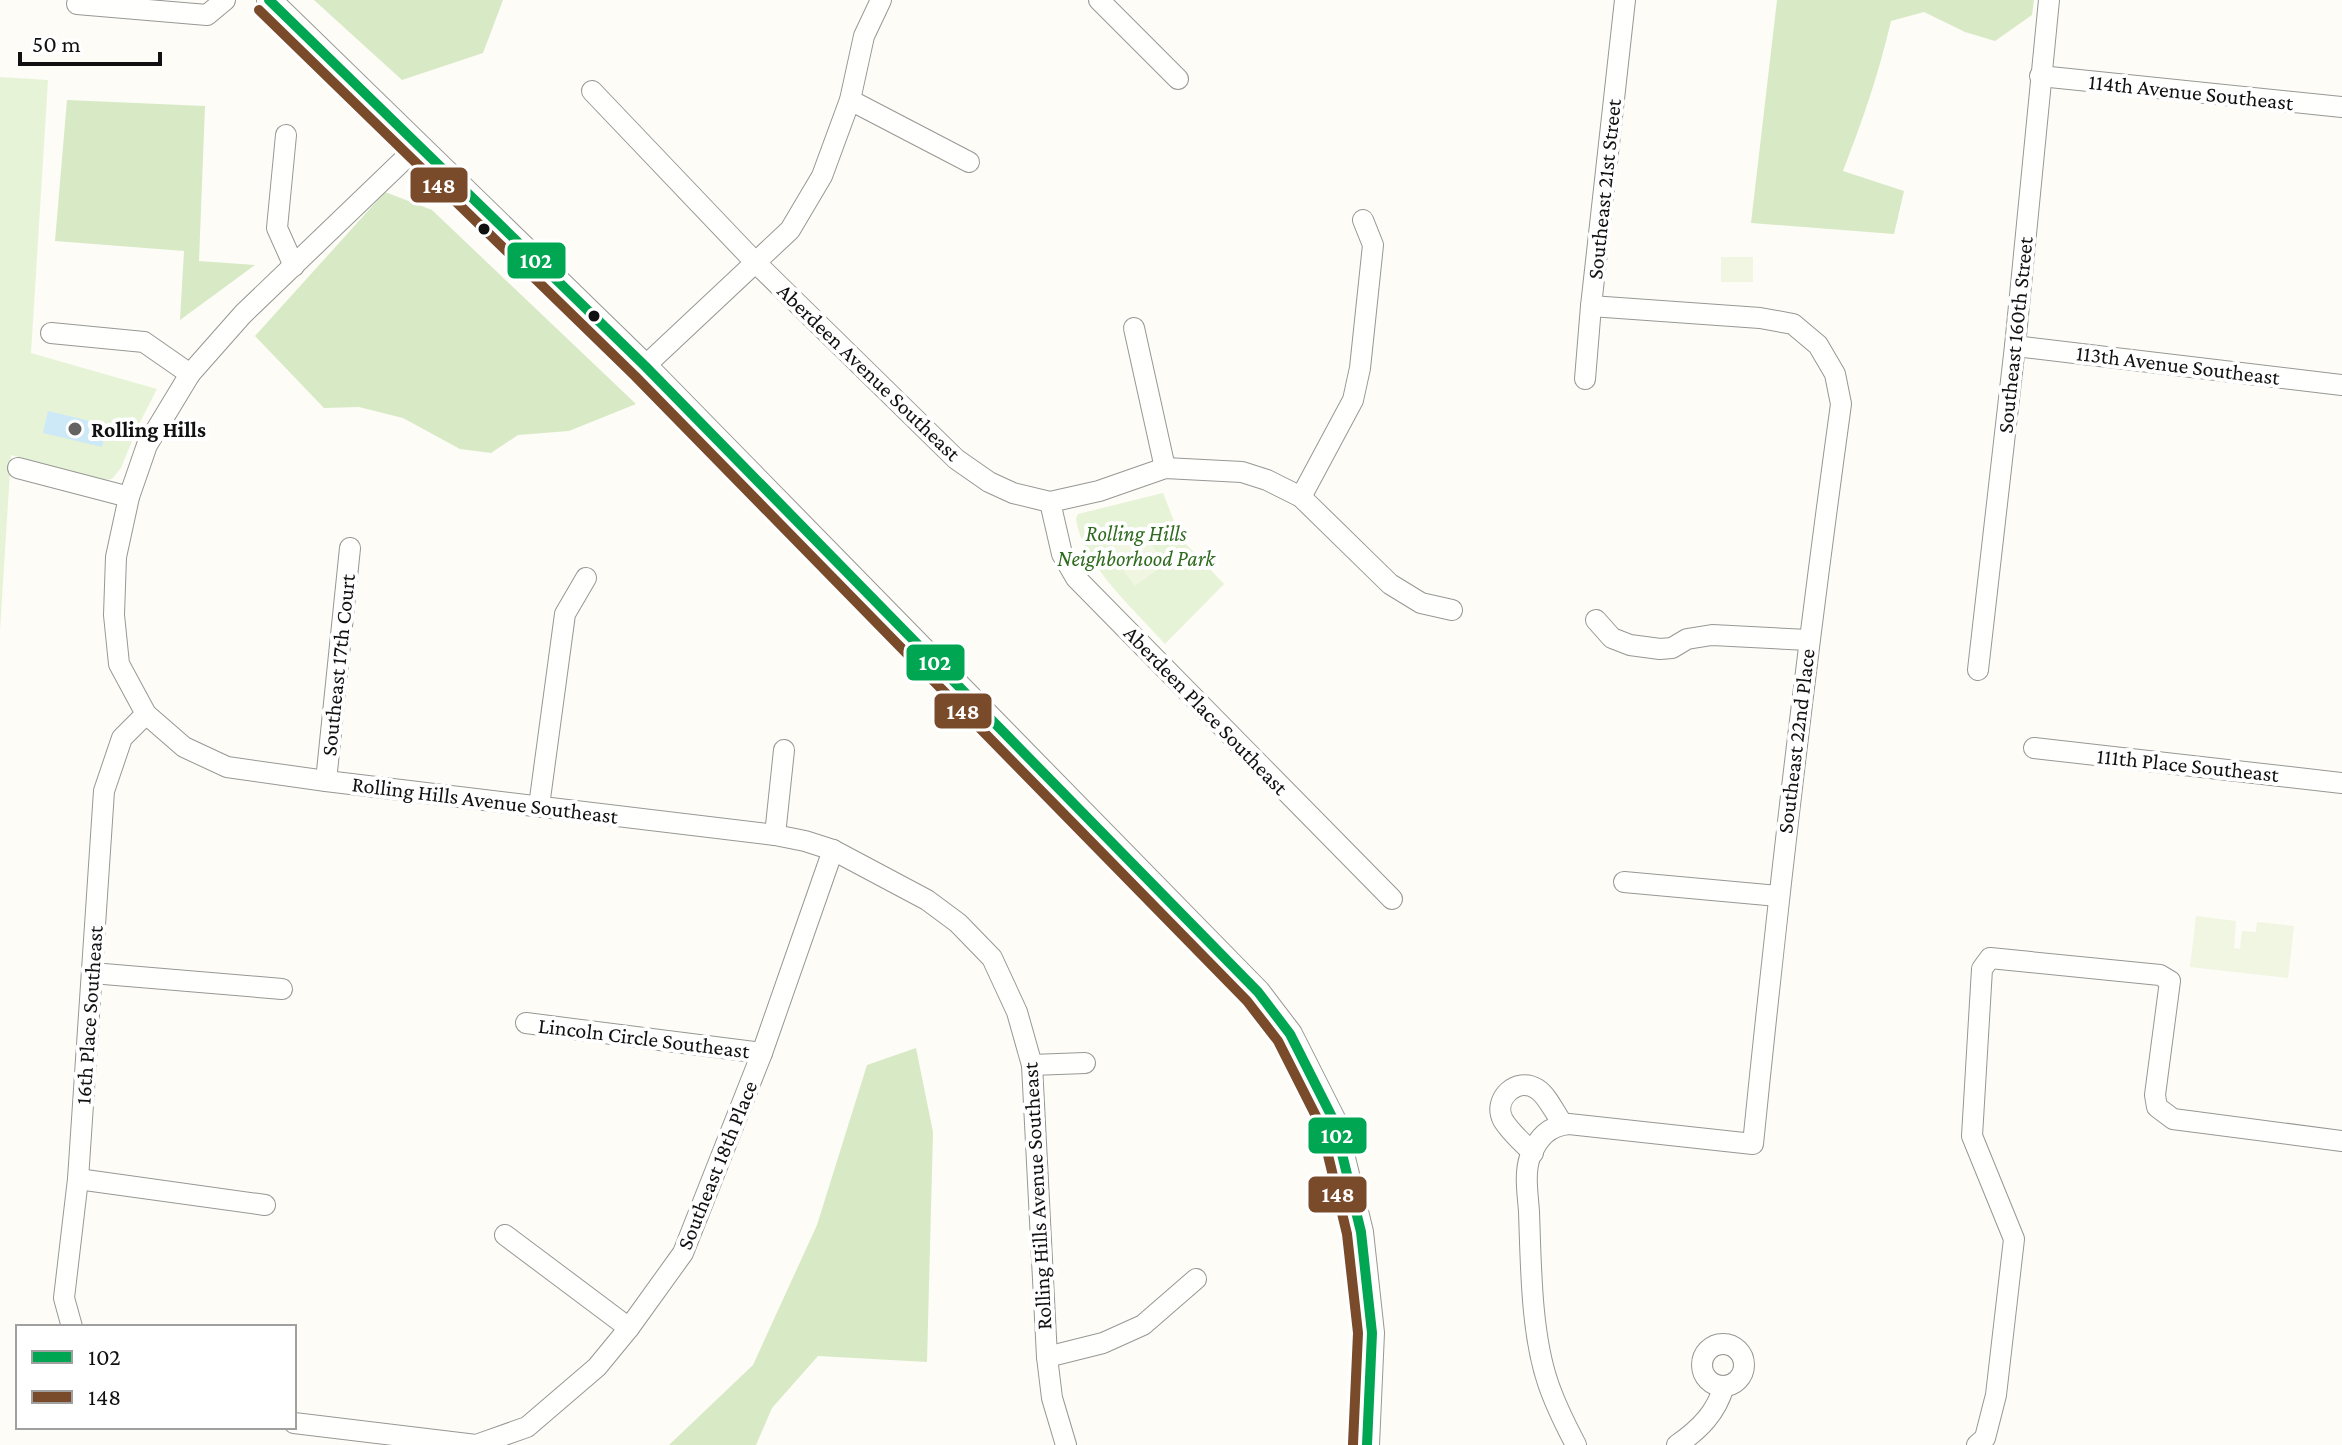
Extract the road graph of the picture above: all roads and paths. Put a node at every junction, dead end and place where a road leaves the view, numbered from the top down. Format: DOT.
graph roads {
  1 [pos="225,0"];
  2 [pos="269,0"];
  3 [pos="881,0"];
  4 [pos="1099,0"];
  5 [pos="1625,0"];
  6 [pos="2049,0"];
  7 [pos="77,4"];
  8 [pos="2040,76"];
  9 [pos="1178,79"];
  10 [pos="592,91"];
  11 [pos="850,100"];
  12 [pos="2342,107"];
  13 [pos="286,135"];
  14 [pos="418,146"];
  15 [pos="969,162"];
  16 [pos="1363,220"];
  17 [pos="755,262"];
  18 [pos="294,266"];
  19 [pos="1591,306"];
  20 [pos="1134,328"];
  21 [pos="51,333"];
  22 [pos="2015,346"];
  23 [pos="645,366"];
  24 [pos="190,374"];
  25 [pos="1585,379"];
  26 [pos="2342,385"];
  27 [pos="18,468"];
  28 [pos="1165,468"];
  29 [pos="129,497"];
  30 [pos="1301,497"];
  31 [pos="1050,502"];
  32 [pos="350,548"];
  33 [pos="586,578"];
  34 [pos="1452,610"];
  35 [pos="1596,620"];
  36 [pos="1808,640"];
  37 [pos="1978,670"];
  38 [pos="146,714"];
  39 [pos="2034,748"];
  40 [pos="784,750"];
  41 [pos="326,781"];
  42 [pos="2342,783"];
  43 [pos="539,806"];
  44 [pos="775,835"];
  45 [pos="833,850"];
  46 [pos="1624,882"];
  47 [pos="1778,896"];
  48 [pos="1392,899"];
  49 [pos="92,973"];
  50 [pos="282,989"];
  51 [pos="526,1023"];
  52 [pos="762,1053"];
  53 [pos="1085,1063"];
  54 [pos="1032,1065"];
  55 [pos="1563,1124"];
  56 [pos="2342,1141"];
  57 [pos="1536,1146"];
  58 [pos="78,1179"];
  59 [pos="265,1205"];
  60 [pos="505,1235"];
  61 [pos="1196,1279"];
  62 [pos="71,1325"];
  63 [pos="629,1328"];
  64 [pos="1047,1357"];
  65 [pos="1724,1386"];
  66 [pos="296,1423"];
  67 [pos="476,1445"];
  68 [pos="1066,1445"];
  69 [pos="1367,1445"];
  70 [pos="1576,1445"];
  71 [pos="1677,1445"];
  72 [pos="1977,1445"];
  1 -- 7 [label="street"];
  2 -- 14 [label="street"];
  3 -- 11 [label="street"];
  4 -- 9 [label="street"];
  5 -- 19 [label="street, Southeast 21st Street"];
  6 -- 8 [label="street, Southeast 160th Street"];
  8 -- 12 [label="street, 114th Avenue Southeast"];
  8 -- 22 [label="street, Southeast 160th Street"];
  10 -- 17 [label="street, Aberdeen Avenue Southeast"];
  11 -- 15 [label="street"];
  11 -- 17 [label="street"];
  13 -- 18 [label="street"];
  14 -- 18 [label="street, Rolling Hills Avenue Southeast"];
  14 -- 23 [label="street"];
  16 -- 30 [label="street"];
  17 -- 23 [label="street"];
  17 -- 31 [label="street, Aberdeen Avenue Southeast"];
  18 -- 24 [label="street, Rolling Hills Avenue Southeast"];
  19 -- 25 [label="street, Southeast 21st Street"];
  19 -- 36 [label="street, Southeast 22nd Place"];
  20 -- 28 [label="street"];
  21 -- 24 [label="street"];
  22 -- 26 [label="street, 113th Avenue Southeast"];
  22 -- 37 [label="street, Southeast 160th Street"];
  23 -- 69 [label="street"];
  24 -- 29 [label="street, Rolling Hills Avenue Southeast"];
  27 -- 29 [label="street"];
  28 -- 30 [label="street, Aberdeen Avenue Southeast"];
  28 -- 31 [label="street, Aberdeen Avenue Southeast"];
  29 -- 38 [label="street, Rolling Hills Avenue Southeast"];
  30 -- 34 [label="street, Aberdeen Avenue Southeast"];
  31 -- 48 [label="street, Aberdeen Place Southeast"];
  32 -- 41 [label="street, Southeast 17th Court"];
  33 -- 43 [label="street"];
  35 -- 36 [label="street"];
  36 -- 47 [label="street, Southeast 22nd Place"];
  38 -- 41 [label="street, Rolling Hills Avenue Southeast"];
  38 -- 49 [label="street, 16th Place Southeast"];
  39 -- 42 [label="street, 111th Place Southeast"];
  40 -- 44 [label="street"];
  41 -- 43 [label="street, Rolling Hills Avenue Southeast"];
  43 -- 44 [label="street, Rolling Hills Avenue Southeast"];
  44 -- 45 [label="street, Rolling Hills Avenue Southeast"];
  45 -- 52 [label="street, Southeast 18th Place"];
  45 -- 54 [label="street, Rolling Hills Avenue Southeast"];
  46 -- 47 [label="street"];
  47 -- 55 [label="street, Southeast 22nd Place"];
  49 -- 50 [label="street"];
  49 -- 58 [label="street, 16th Place Southeast"];
  51 -- 52 [label="street, Lincoln Circle Southeast"];
  52 -- 63 [label="street, Southeast 18th Place"];
  53 -- 54 [label="street"];
  54 -- 64 [label="street, Rolling Hills Avenue Southeast"];
  55 -- 57 [label="street"];
  55 -- 57 [label="street"];
  56 -- 72 [label="street"];
  57 -- 70 [label="street"];
  58 -- 59 [label="street"];
  58 -- 62 [label="street, 16th Place Southeast"];
  60 -- 63 [label="street"];
  61 -- 64 [label="street"];
  63 -- 67 [label="street, Southeast 18th Place"];
  64 -- 68 [label="street, Rolling Hills Avenue Southeast"];
  65 -- 71 [label="street"];
  66 -- 67 [label="street"];
}
